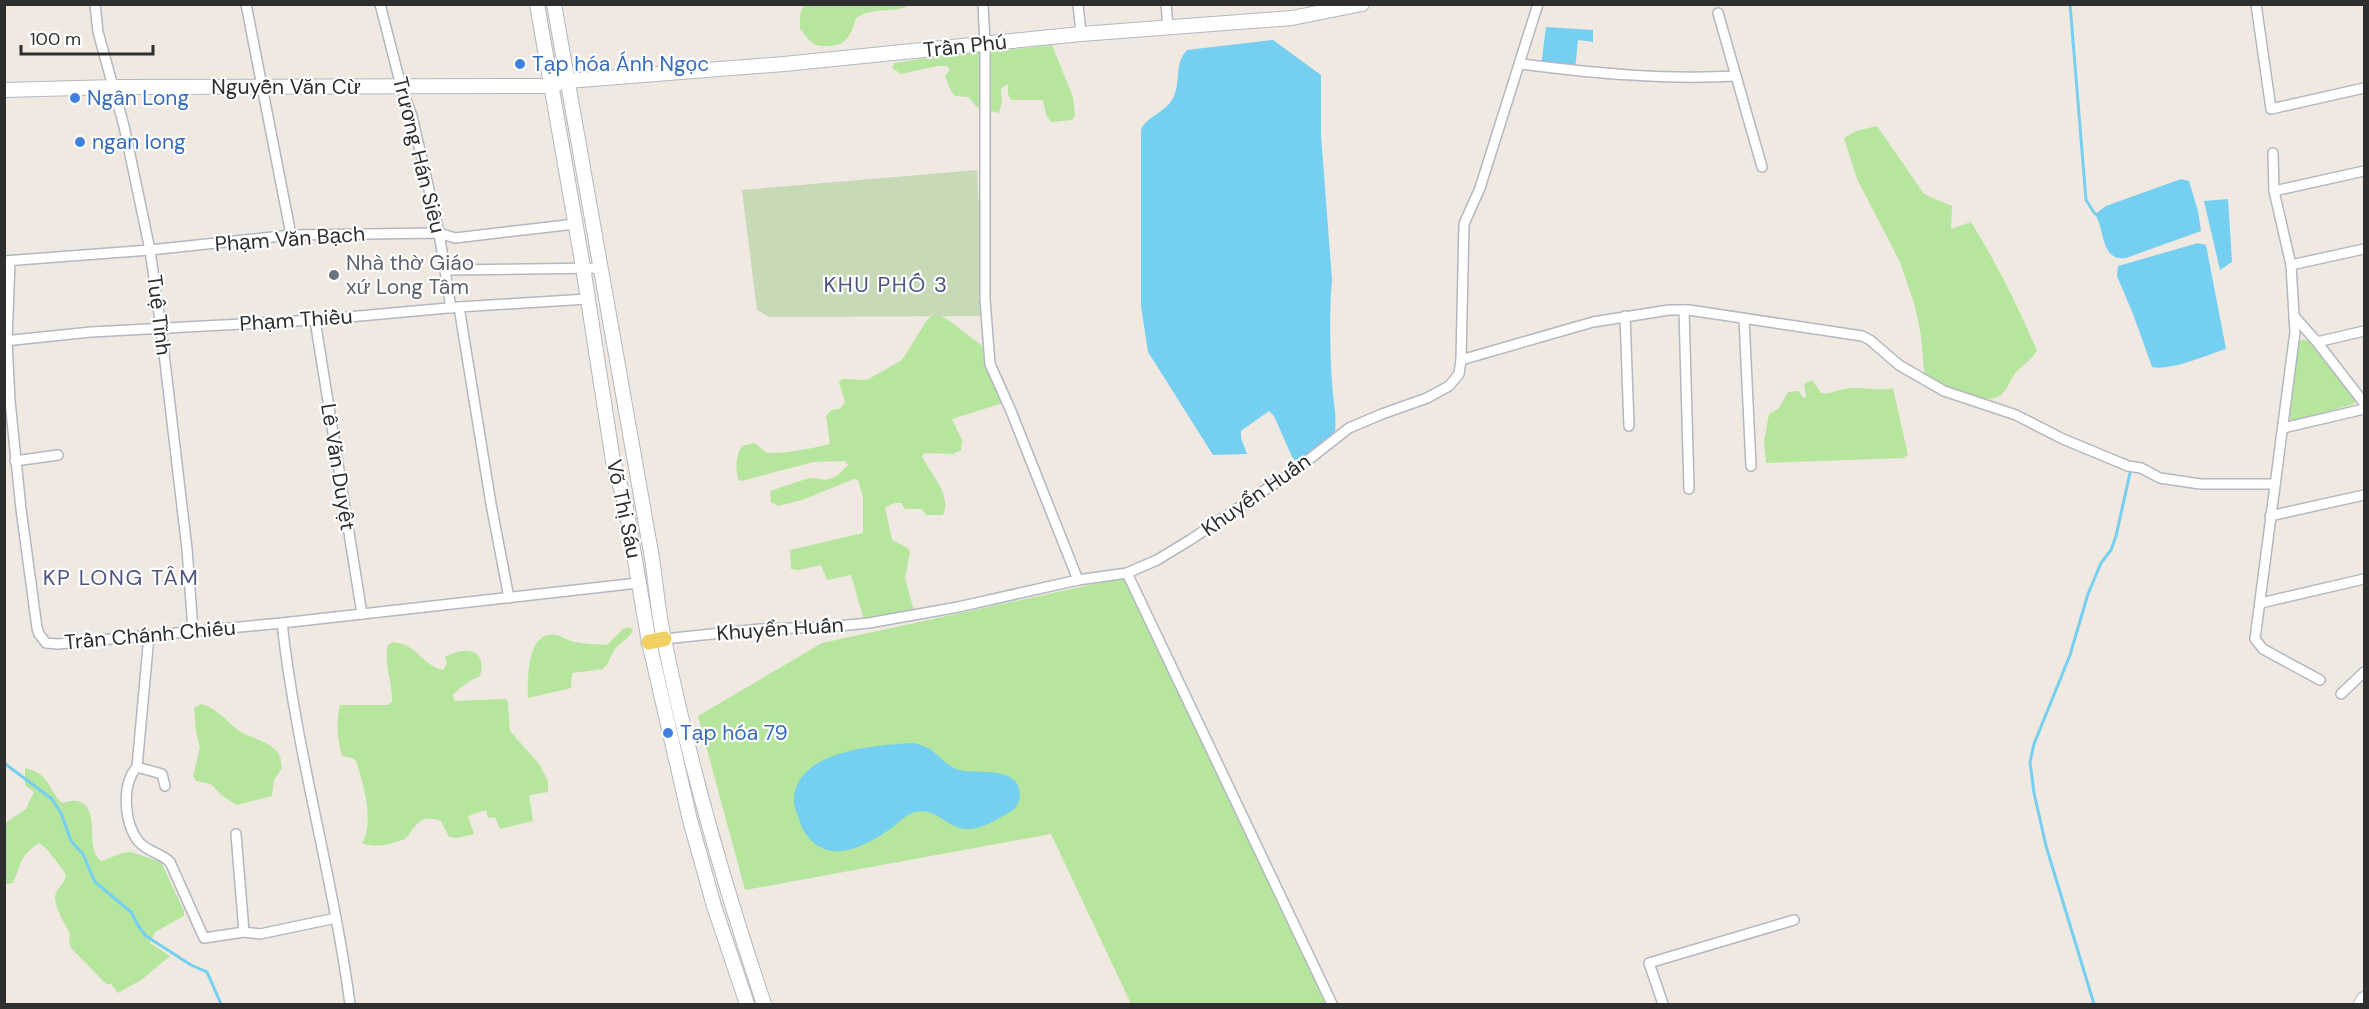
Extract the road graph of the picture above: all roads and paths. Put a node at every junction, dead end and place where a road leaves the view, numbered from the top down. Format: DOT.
graph roads {
  1 [pos="94,4"];
  2 [pos="246,4"];
  3 [pos="380,4"];
  4 [pos="537,4"];
  5 [pos="554,4"];
  6 [pos="983,4"];
  7 [pos="1078,4"];
  8 [pos="1166,4"];
  9 [pos="1362,4"];
  10 [pos="1538,4"];
  11 [pos="2256,4"];
  12 [pos="1338,7"];
  13 [pos="1718,13"];
  14 [pos="1168,27"];
  15 [pos="1081,34"];
  16 [pos="985,44"];
  17 [pos="1521,64"];
  18 [pos="1736,76"];
  19 [pos="567,81"];
  20 [pos="401,86"];
  21 [pos="549,86"];
  22 [pos="115,87"];
  23 [pos="261,87"];
  24 [pos="2364,88"];
  25 [pos="4,90"];
  26 [pos="2273,153"];
  27 [pos="1762,167"];
  28 [pos="2364,171"];
  29 [pos="2274,191"];
  30 [pos="575,224"];
  31 [pos="439,233"];
  32 [pos="291,235"];
  33 [pos="2364,249"];
  34 [pos="150,250"];
  35 [pos="7,261"];
  36 [pos="2291,265"];
  37 [pos="583,267"];
  38 [pos="600,268"];
  39 [pos="446,270"];
  40 [pos="587,299"];
  41 [pos="455,307"];
  42 [pos="1684,310"];
  43 [pos="1624,316"];
  44 [pos="2294,316"];
  45 [pos="1744,319"];
  46 [pos="315,320"];
  47 [pos="162,328"];
  48 [pos="2364,331"];
  49 [pos="6,341"];
  50 [pos="2317,342"];
  51 [pos="1461,360"];
  52 [pos="2364,403"];
  53 [pos="2364,409"];
  54 [pos="1629,426"];
  55 [pos="2283,428"];
  56 [pos="58,454"];
  57 [pos="15,461"];
  58 [pos="1751,466"];
  59 [pos="2275,484"];
  60 [pos="1689,489"];
  61 [pos="2364,495"];
  62 [pos="2271,516"];
  63 [pos="1128,573"];
  64 [pos="2364,579"];
  65 [pos="1078,580"];
  66 [pos="638,583"];
  67 [pos="509,598"];
  68 [pos="2260,603"];
  69 [pos="362,614"];
  70 [pos="282,623"];
  71 [pos="193,630"];
  72 [pos="148,636"];
  73 [pos="656,640"];
  74 [pos="2364,672"];
  75 [pos="2320,680"];
  76 [pos="2341,694"];
  77 [pos="137,767"];
  78 [pos="165,786"];
  79 [pos="236,834"];
  80 [pos="336,918"];
  81 [pos="1794,920"];
  82 [pos="244,932"];
  83 [pos="2364,999"];
  84 [pos="350,1005"];
  85 [pos="747,1005"];
  86 [pos="764,1005"];
  87 [pos="1332,1005"];
  88 [pos="1664,1005"];
  89 [pos="2361,1005"];
  1 -- 22 [label="street, Tuệ Tĩnh"];
  2 -- 23 [label="street"];
  3 -- 20 [label="street, Trương Hán Siêu"];
  4 -- 21 [label="main road, Võ Thị Sáu"];
  5 -- 19 [label="main road, Võ Thị Sáu"];
  6 -- 16 [label="street"];
  7 -- 15 [label="street"];
  8 -- 14 [label="street"];
  9 -- 12 [label="main road, Trần Phú"];
  10 -- 17 [label="street, Khuyển Huấn"];
  11 -- 24 [label="street"];
  12 -- 14 [label="main road, Trần Phú"];
  13 -- 18 [label="street"];
  14 -- 15 [label="main road, Trần Phú"];
  15 -- 16 [label="main road, Trần Phú"];
  16 -- 19 [label="main road, Trần Phú"];
  16 -- 65 [label="street"];
  17 -- 18 [label="street"];
  17 -- 51 [label="street, Khuyển Huấn"];
  18 -- 27 [label="street"];
  19 -- 21 [label="main road, Nguyễn Văn Cừ"];
  19 -- 38 [label="main road, Võ Thị Sáu"];
  20 -- 21 [label="main road, Nguyễn Văn Cừ"];
  20 -- 23 [label="main road, Nguyễn Văn Cừ"];
  20 -- 31 [label="street, Trương Hán Siêu"];
  21 -- 30 [label="main road, Võ Thị Sáu"];
  22 -- 23 [label="main road, Nguyễn Văn Cừ"];
  22 -- 25 [label="main road, Nguyễn Văn Cừ"];
  22 -- 34 [label="street, Tuệ Tĩnh"];
  23 -- 32 [label="street"];
  26 -- 29 [label="street"];
  28 -- 29 [label="street"];
  29 -- 36 [label="street"];
  30 -- 31 [label="street, Phạm Văn Bạch"];
  30 -- 37 [label="main road, Võ Thị Sáu"];
  31 -- 32 [label="street, Phạm Văn Bạch"];
  31 -- 39 [label="street, Trương Hán Siêu"];
  32 -- 34 [label="street, Phạm Văn Bạch"];
  33 -- 36 [label="street"];
  34 -- 35 [label="street, Phạm Văn Bạch"];
  34 -- 47 [label="street, Tuệ Tĩnh"];
  35 -- 49 [label="street, Trần Chánh Chiếu"];
  36 -- 44 [label="street"];
  37 -- 38 [label="street"];
  37 -- 39 [label="street"];
  37 -- 40 [label="main road, Võ Thị Sáu"];
  38 -- 73 [label="main road, Võ Thị Sáu"];
  39 -- 41 [label="street, Trương Hán Siêu"];
  40 -- 41 [label="street, Phạm Thiều"];
  40 -- 66 [label="main road, Võ Thị Sáu"];
  41 -- 46 [label="street, Phạm Thiều"];
  41 -- 67 [label="street, Trương Hán Siêu"];
  42 -- 43 [label="street"];
  42 -- 45 [label="street"];
  42 -- 60 [label="street"];
  43 -- 51 [label="street"];
  43 -- 54 [label="street"];
  44 -- 50 [label="street"];
  44 -- 55 [label="street"];
  45 -- 58 [label="street"];
  45 -- 59 [label="street"];
  46 -- 47 [label="street, Phạm Thiều"];
  46 -- 69 [label="street, Lê Văn Duyệt"];
  47 -- 49 [label="street, Phạm Thiều"];
  47 -- 71 [label="street, Tuệ Tĩnh"];
  48 -- 50 [label="street"];
  49 -- 57 [label="street, Trần Chánh Chiếu"];
  50 -- 52 [label="street"];
  51 -- 63 [label="street, Khuyển Huấn"];
  53 -- 55 [label="street"];
  55 -- 59 [label="street"];
  56 -- 57 [label="street"];
  57 -- 72 [label="street, Trần Chánh Chiếu"];
  59 -- 62 [label="street"];
  61 -- 62 [label="street"];
  62 -- 68 [label="street"];
  63 -- 65 [label="street, Khuyển Huấn"];
  63 -- 87 [label="street"];
  64 -- 68 [label="street"];
  65 -- 73 [label="street, Khuyển Huấn"];
  66 -- 67 [label="street, Trần Chánh Chiếu"];
  66 -- 73 [label="main road, Võ Thị Sáu"];
  67 -- 69 [label="street, Trần Chánh Chiếu"];
  68 -- 75 [label="street"];
  69 -- 70 [label="street, Trần Chánh Chiếu"];
  70 -- 71 [label="street, Trần Chánh Chiếu"];
  70 -- 80 [label="street"];
  71 -- 72 [label="street, Trần Chánh Chiếu"];
  72 -- 77 [label="street"];
  73 -- 85 [label="main road, Võ Thị Sáu"];
  73 -- 86 [label="main road, Võ Thị Sáu"];
  74 -- 76 [label="street"];
  77 -- 78 [label="street"];
  77 -- 82 [label="street"];
  79 -- 82 [label="street"];
  80 -- 82 [label="street"];
  80 -- 84 [label="street"];
  81 -- 88 [label="street"];
  83 -- 89 [label="main road"];
}
